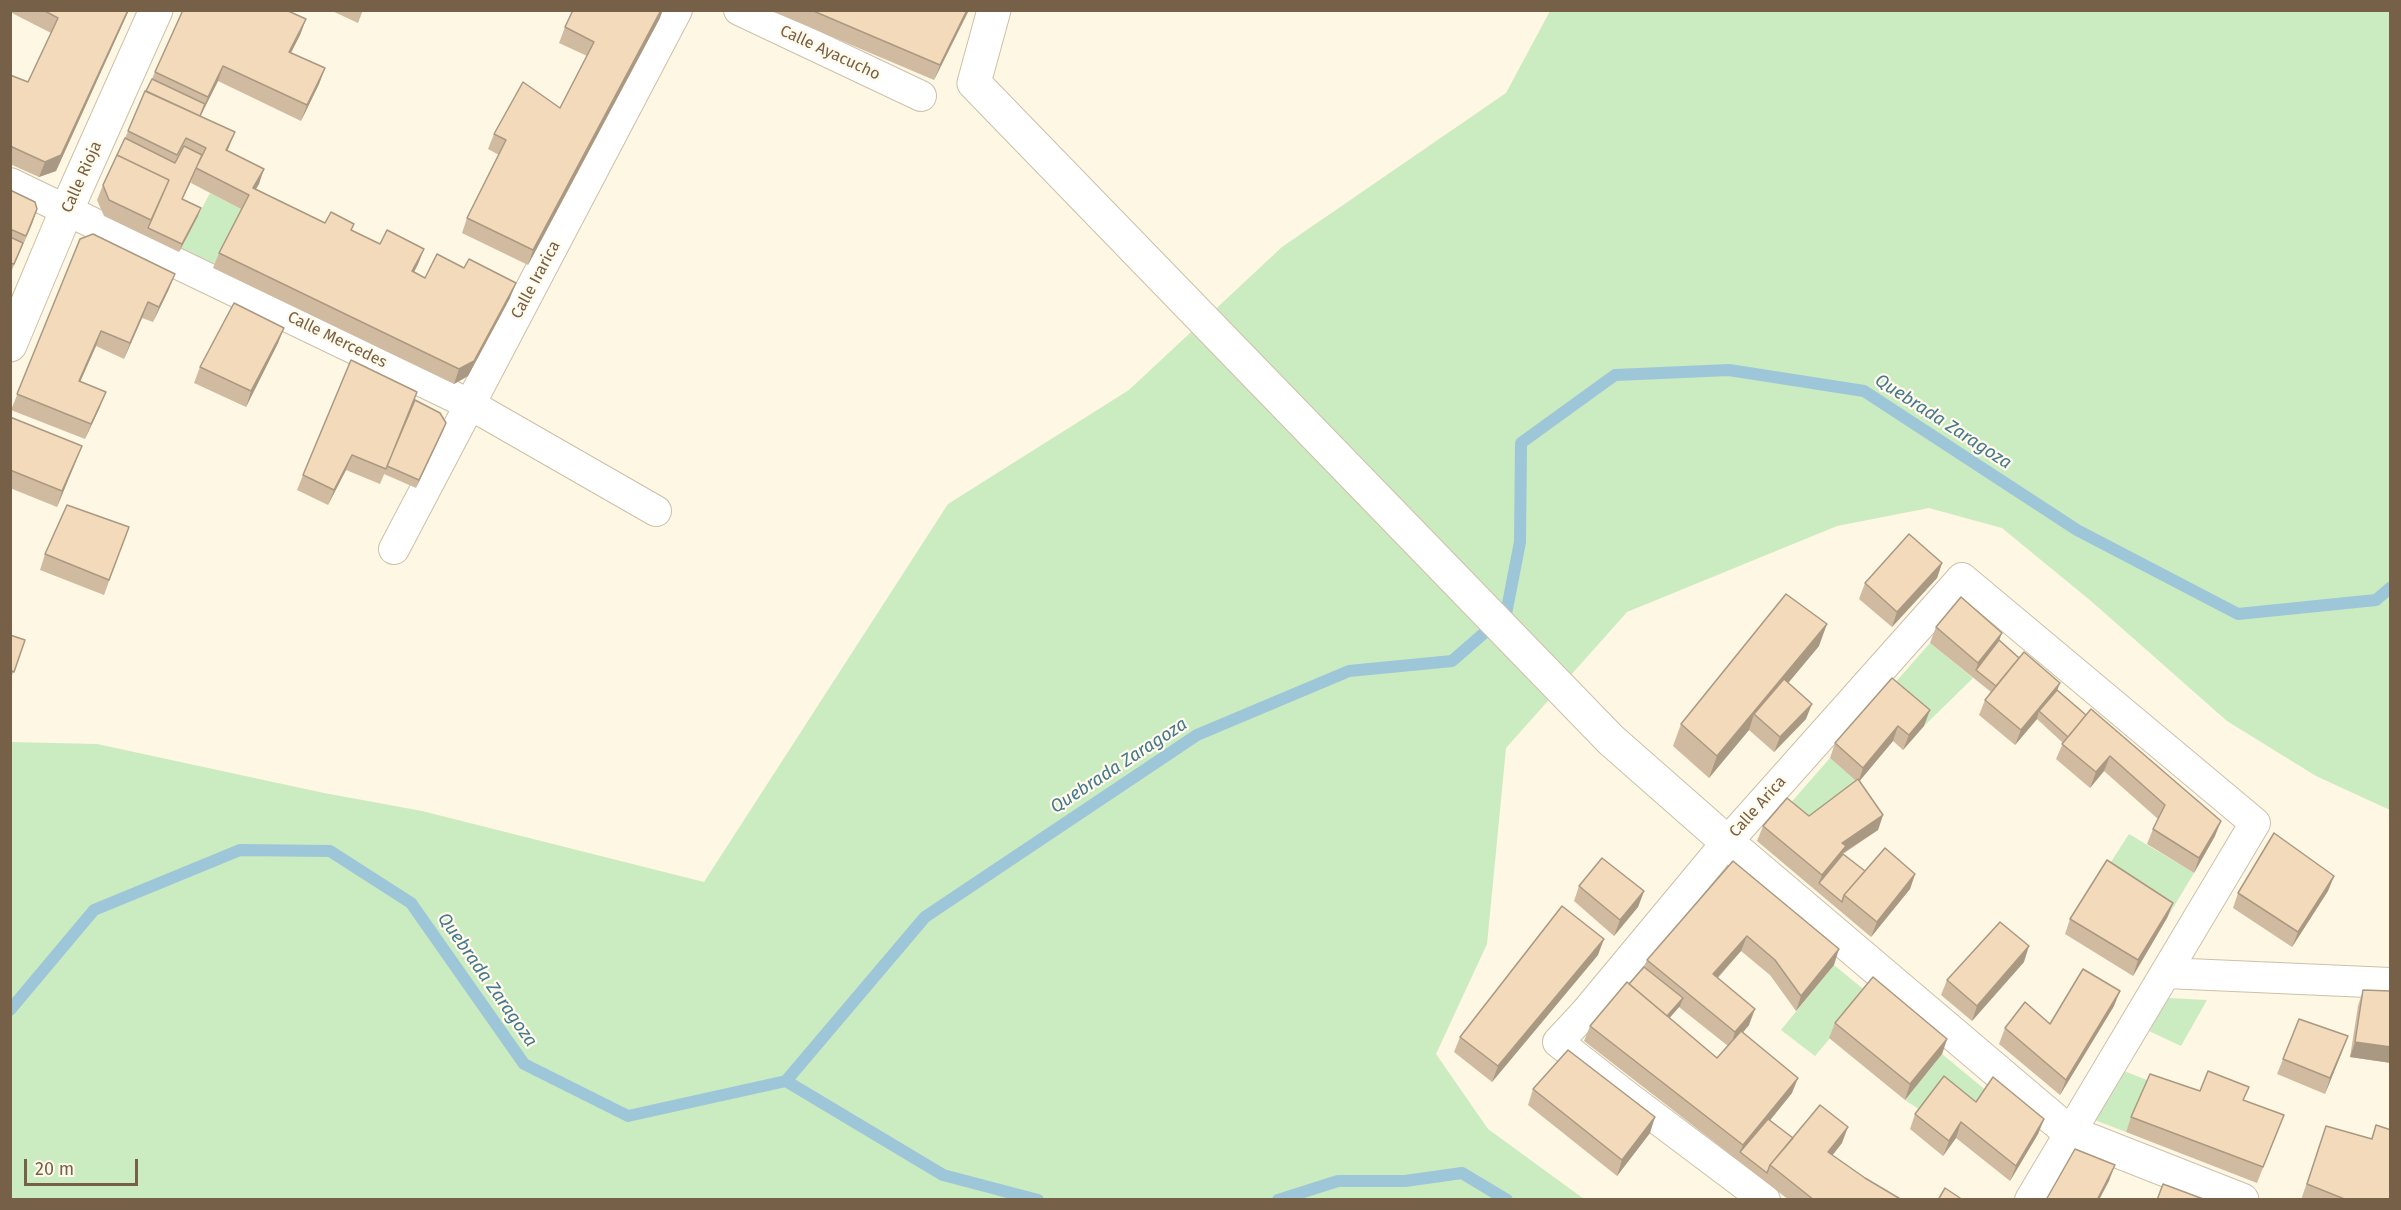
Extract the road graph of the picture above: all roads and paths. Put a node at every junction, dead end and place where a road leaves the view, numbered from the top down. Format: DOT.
graph roads {
  1 [pos="156,10"];
  2 [pos="677,10"];
  3 [pos="739,10"];
  4 [pos="994,10"];
  5 [pos="921,96"];
  6 [pos="10,183"];
  7 [pos="67,209"];
  8 [pos="10,345"];
  9 [pos="471,405"];
  10 [pos="656,511"];
  11 [pos="394,549"];
  12 [pos="1727,842"];
  13 [pos="2166,973"];
  14 [pos="2391,983"];
  15 [pos="2069,1132"];
  16 [pos="1765,1200"];
  17 [pos="2030,1200"];
  18 [pos="2242,1200"];
  1 -- 7 [label="street, Calle Rioja"];
  2 -- 9 [label="street, Calle Irarica"];
  3 -- 5 [label="street, Calle Ayacucho"];
  4 -- 12 [label="street"];
  6 -- 7 [label="street, Calle Mercedes"];
  7 -- 8 [label="street, Calle Rioja"];
  7 -- 9 [label="street, Calle Mercedes"];
  9 -- 10 [label="street, Calle Mercedes"];
  9 -- 11 [label="street, Calle Irarica"];
  12 -- 13 [label="street, Calle Arica"];
  12 -- 15 [label="street"];
  12 -- 16 [label="street, Calle Arica"];
  13 -- 14 [label="street"];
  13 -- 15 [label="street"];
  15 -- 17 [label="street"];
  15 -- 18 [label="street"];
}
